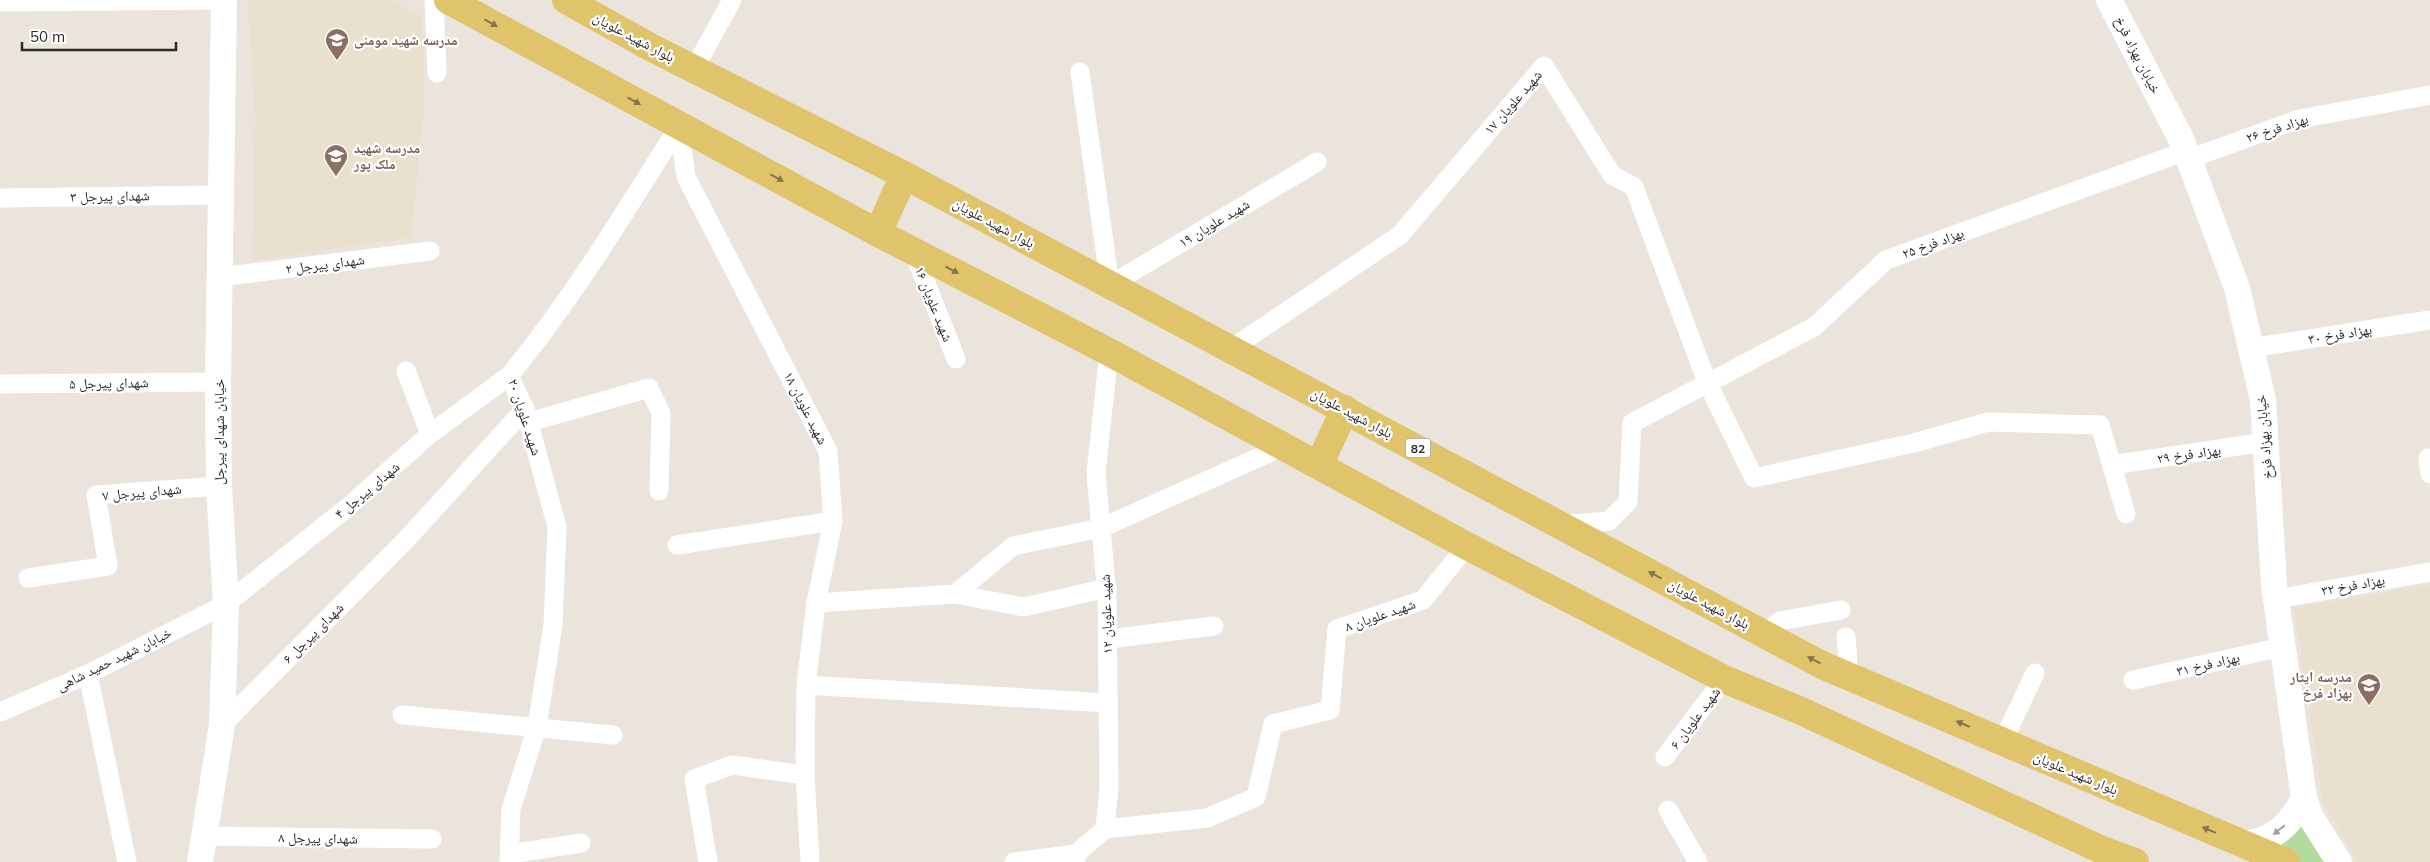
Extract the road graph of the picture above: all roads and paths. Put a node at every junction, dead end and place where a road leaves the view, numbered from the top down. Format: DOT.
graph roads {
  1 [pos="224,0"];
  2 [pos="434,0"];
  3 [pos="448,0"];
  4 [pos="566,0"];
  5 [pos="732,0"];
  6 [pos="2109,0"];
  7 [pos="0,2"];
  8 [pos="694,69"];
  9 [pos="1080,72"];
  10 [pos="437,73"];
  11 [pos="2430,95"];
  12 [pos="678,126"];
  13 [pos="2187,155"];
  14 [pos="1317,162"];
  15 [pos="904,175"];
  16 [pos="220,195"];
  17 [pos="0,198"];
  18 [pos="878,233"];
  19 [pos="913,250"];
  20 [pos="430,251"];
  21 [pos="220,277"];
  22 [pos="1110,285"];
  23 [pos="2430,320"];
  24 [pos="1231,348"];
  25 [pos="2251,348"];
  26 [pos="1109,352"];
  27 [pos="956,359"];
  28 [pos="406,372"];
  29 [pos="509,376"];
  30 [pos="218,382"];
  31 [pos="1707,382"];
  32 [pos="0,384"];
  33 [pos="1345,409"];
  34 [pos="527,416"];
  35 [pos="430,434"];
  36 [pos="2265,442"];
  37 [pos="1282,447"];
  38 [pos="2112,465"];
  39 [pos="1319,466"];
  40 [pos="219,486"];
  41 [pos="659,491"];
  42 [pos="2126,514"];
  43 [pos="833,521"];
  44 [pos="1561,525"];
  45 [pos="1101,528"];
  46 [pos="677,545"];
  47 [pos="1468,546"];
  48 [pos="2430,572"];
  49 [pos="28,578"];
  50 [pos="1106,588"];
  51 [pos="955,594"];
  52 [pos="2276,599"];
  53 [pos="816,603"];
  54 [pos="226,604"];
  55 [pos="1841,610"];
  56 [pos="1214,626"];
  57 [pos="1765,634"];
  58 [pos="1846,637"];
  59 [pos="1108,639"];
  60 [pos="2282,647"];
  61 [pos="2034,673"];
  62 [pos="88,674"];
  63 [pos="1849,676"];
  64 [pos="1724,679"];
  65 [pos="2133,680"];
  66 [pos="806,684"];
  67 [pos="1108,703"];
  68 [pos="0,712"];
  69 [pos="402,715"];
  70 [pos="222,725"];
  71 [pos="537,727"];
  72 [pos="613,735"];
  73 [pos="2003,741"];
  74 [pos="1665,757"];
  75 [pos="805,775"];
  76 [pos="2304,798"];
  77 [pos="1668,810"];
  78 [pos="1105,829"];
  79 [pos="204,836"];
  80 [pos="432,839"];
  81 [pos="581,843"];
  82 [pos="2241,844"];
  83 [pos="2101,856"];
  84 [pos="509,858"];
  85 [pos="1076,858"];
  86 [pos="127,862"];
  87 [pos="200,862"];
  88 [pos="708,862"];
  89 [pos="810,862"];
  90 [pos="1014,862"];
  91 [pos="1698,862"];
  92 [pos="2135,862"];
  93 [pos="2286,862"];
  94 [pos="2339,862"];
  1 -- 7 [label="street"];
  1 -- 16 [label="street, خیابان شهدای پیرجل"];
  2 -- 10 [label="street"];
  3 -- 12 [label="main road, one-way"];
  4 -- 8 [label="main road, بلوار شهید علویان / 82"];
  5 -- 8 [label="street"];
  6 -- 13 [label="street, خیابان بهزاد فرخ"];
  8 -- 15 [label="main road, بلوار شهید علویان / 82"];
  9 -- 22 [label="street"];
  11 -- 13 [label="street, بهزاد فرخ ۲۶"];
  12 -- 18 [label="main road, one-way"];
  12 -- 29 [label="street, شهید علویان ۲۰"];
  12 -- 43 [label="street, شهید علویان ۱۸"];
  13 -- 25 [label="street, خیابان بهزاد فرخ"];
  13 -- 31 [label="street, بهزاد فرخ ۲۵"];
  14 -- 22 [label="street, شهید علویان ۱۹"];
  15 -- 18 [label="main road"];
  15 -- 22 [label="main road, بلوار شهید علویان / 82"];
  16 -- 17 [label="street, شهدای پیرجل ۳"];
  16 -- 21 [label="street, خیابان شهدای پیرجل"];
  18 -- 19 [label="main road"];
  19 -- 26 [label="main road, one-way"];
  19 -- 27 [label="street, شهید علویان ۱۶"];
  20 -- 21 [label="street, شهدای پیرجل ۲"];
  21 -- 30 [label="street, خیابان شهدای پیرجل"];
  22 -- 24 [label="main road, بلوار شهید علویان / 82"];
  23 -- 25 [label="street, بهزاد فرخ ۳۰"];
  24 -- 31 [label="street, شهید علویان ۱۷"];
  24 -- 33 [label="main road, بلوار شهید علویان / 82"];
  25 -- 36 [label="street, خیابان بهزاد فرخ"];
  26 -- 37 [label="main road"];
  26 -- 45 [label="street, شهید علویان ۱۲"];
  28 -- 35 [label="street"];
  29 -- 34 [label="street, شهید علویان ۲۰"];
  29 -- 35 [label="street, شهدای پیرجل ۴"];
  30 -- 32 [label="street, شهدای پیرجل ۵"];
  30 -- 40 [label="street, خیابان شهدای پیرجل"];
  31 -- 38 [label="street"];
  31 -- 44 [label="street, بهزاد فرخ ۲۵"];
  33 -- 39 [label="main road"];
  33 -- 44 [label="main road, بلوار شهید علویان / 82"];
  34 -- 41 [label="street"];
  34 -- 70 [label="street, شهدای پیرجل ۶"];
  34 -- 71 [label="street, شهید علویان ۲۰"];
  35 -- 54 [label="street, شهدای پیرجل ۴"];
  36 -- 38 [label="street, بهزاد فرخ ۲۹"];
  36 -- 52 [label="street, خیابان بهزاد فرخ"];
  37 -- 39 [label="main road"];
  37 -- 45 [label="street"];
  38 -- 42 [label="street"];
  39 -- 47 [label="main road"];
  40 -- 49 [label="street, شهدای پیرجل ۷"];
  40 -- 54 [label="street, خیابان شهدای پیرجل"];
  43 -- 46 [label="street"];
  43 -- 53 [label="street, شهید علویان ۱۸"];
  57 -- 44 [label="main road, بلوار شهید علویان / 82, one-way"];
  45 -- 50 [label="street, شهید علویان ۱۲"];
  45 -- 51 [label="street"];
  47 -- 64 [label="main road"];
  47 -- 78 [label="street, شهید علویان ۸"];
  48 -- 52 [label="street, بهزاد فرخ ۳۲"];
  50 -- 51 [label="street"];
  50 -- 59 [label="street, شهید علویان ۱۲"];
  51 -- 53 [label="street"];
  52 -- 60 [label="street, خیابان بهزاد فرخ"];
  53 -- 66 [label="street, شهید علویان ۱۸"];
  54 -- 62 [label="street, خیابان شهید حمید شاهی"];
  54 -- 70 [label="street, خیابان شهدای پیرجل"];
  55 -- 57 [label="street"];
  56 -- 59 [label="street"];
  63 -- 57 [label="main road, بلوار شهید علویان / 82, one-way"];
  58 -- 63 [label="street"];
  59 -- 67 [label="street, شهید علویان ۱۲"];
  60 -- 65 [label="street, بهزاد فرخ ۳۱"];
  60 -- 76 [label="street, خیابان بهزاد فرخ"];
  61 -- 73 [label="street"];
  62 -- 68 [label="street, خیابان شهید حمید شاهی"];
  62 -- 86 [label="street"];
  73 -- 63 [label="main road, بلوار شهید علویان / 82, one-way"];
  64 -- 74 [label="street, شهید علویان ۶"];
  64 -- 83 [label="main road"];
  66 -- 67 [label="street"];
  66 -- 75 [label="street, شهید علویان ۱۸"];
  67 -- 78 [label="street, شهید علویان ۱۲"];
  69 -- 71 [label="street"];
  70 -- 79 [label="street, خیابان شهدای پیرجل"];
  71 -- 72 [label="street"];
  71 -- 84 [label="street, شهید علویان ۲۰"];
  82 -- 73 [label="main road, بلوار شهید علویان / 82, one-way"];
  75 -- 88 [label="street"];
  75 -- 89 [label="street, شهید علویان ۱۸"];
  76 -- 82 [label="street, one-way"];
  76 -- 94 [label="street, خیابان بهزاد فرخ"];
  77 -- 91 [label="street"];
  78 -- 85 [label="street"];
  79 -- 80 [label="street, شهدای پیرجل ۸"];
  79 -- 87 [label="street, خیابان شهدای پیرجل"];
  81 -- 84 [label="street"];
  82 -- 93 [label="main road, بلوار شهید علویان / 82"];
  83 -- 92 [label="main road"];
  85 -- 90 [label="street"];
}
